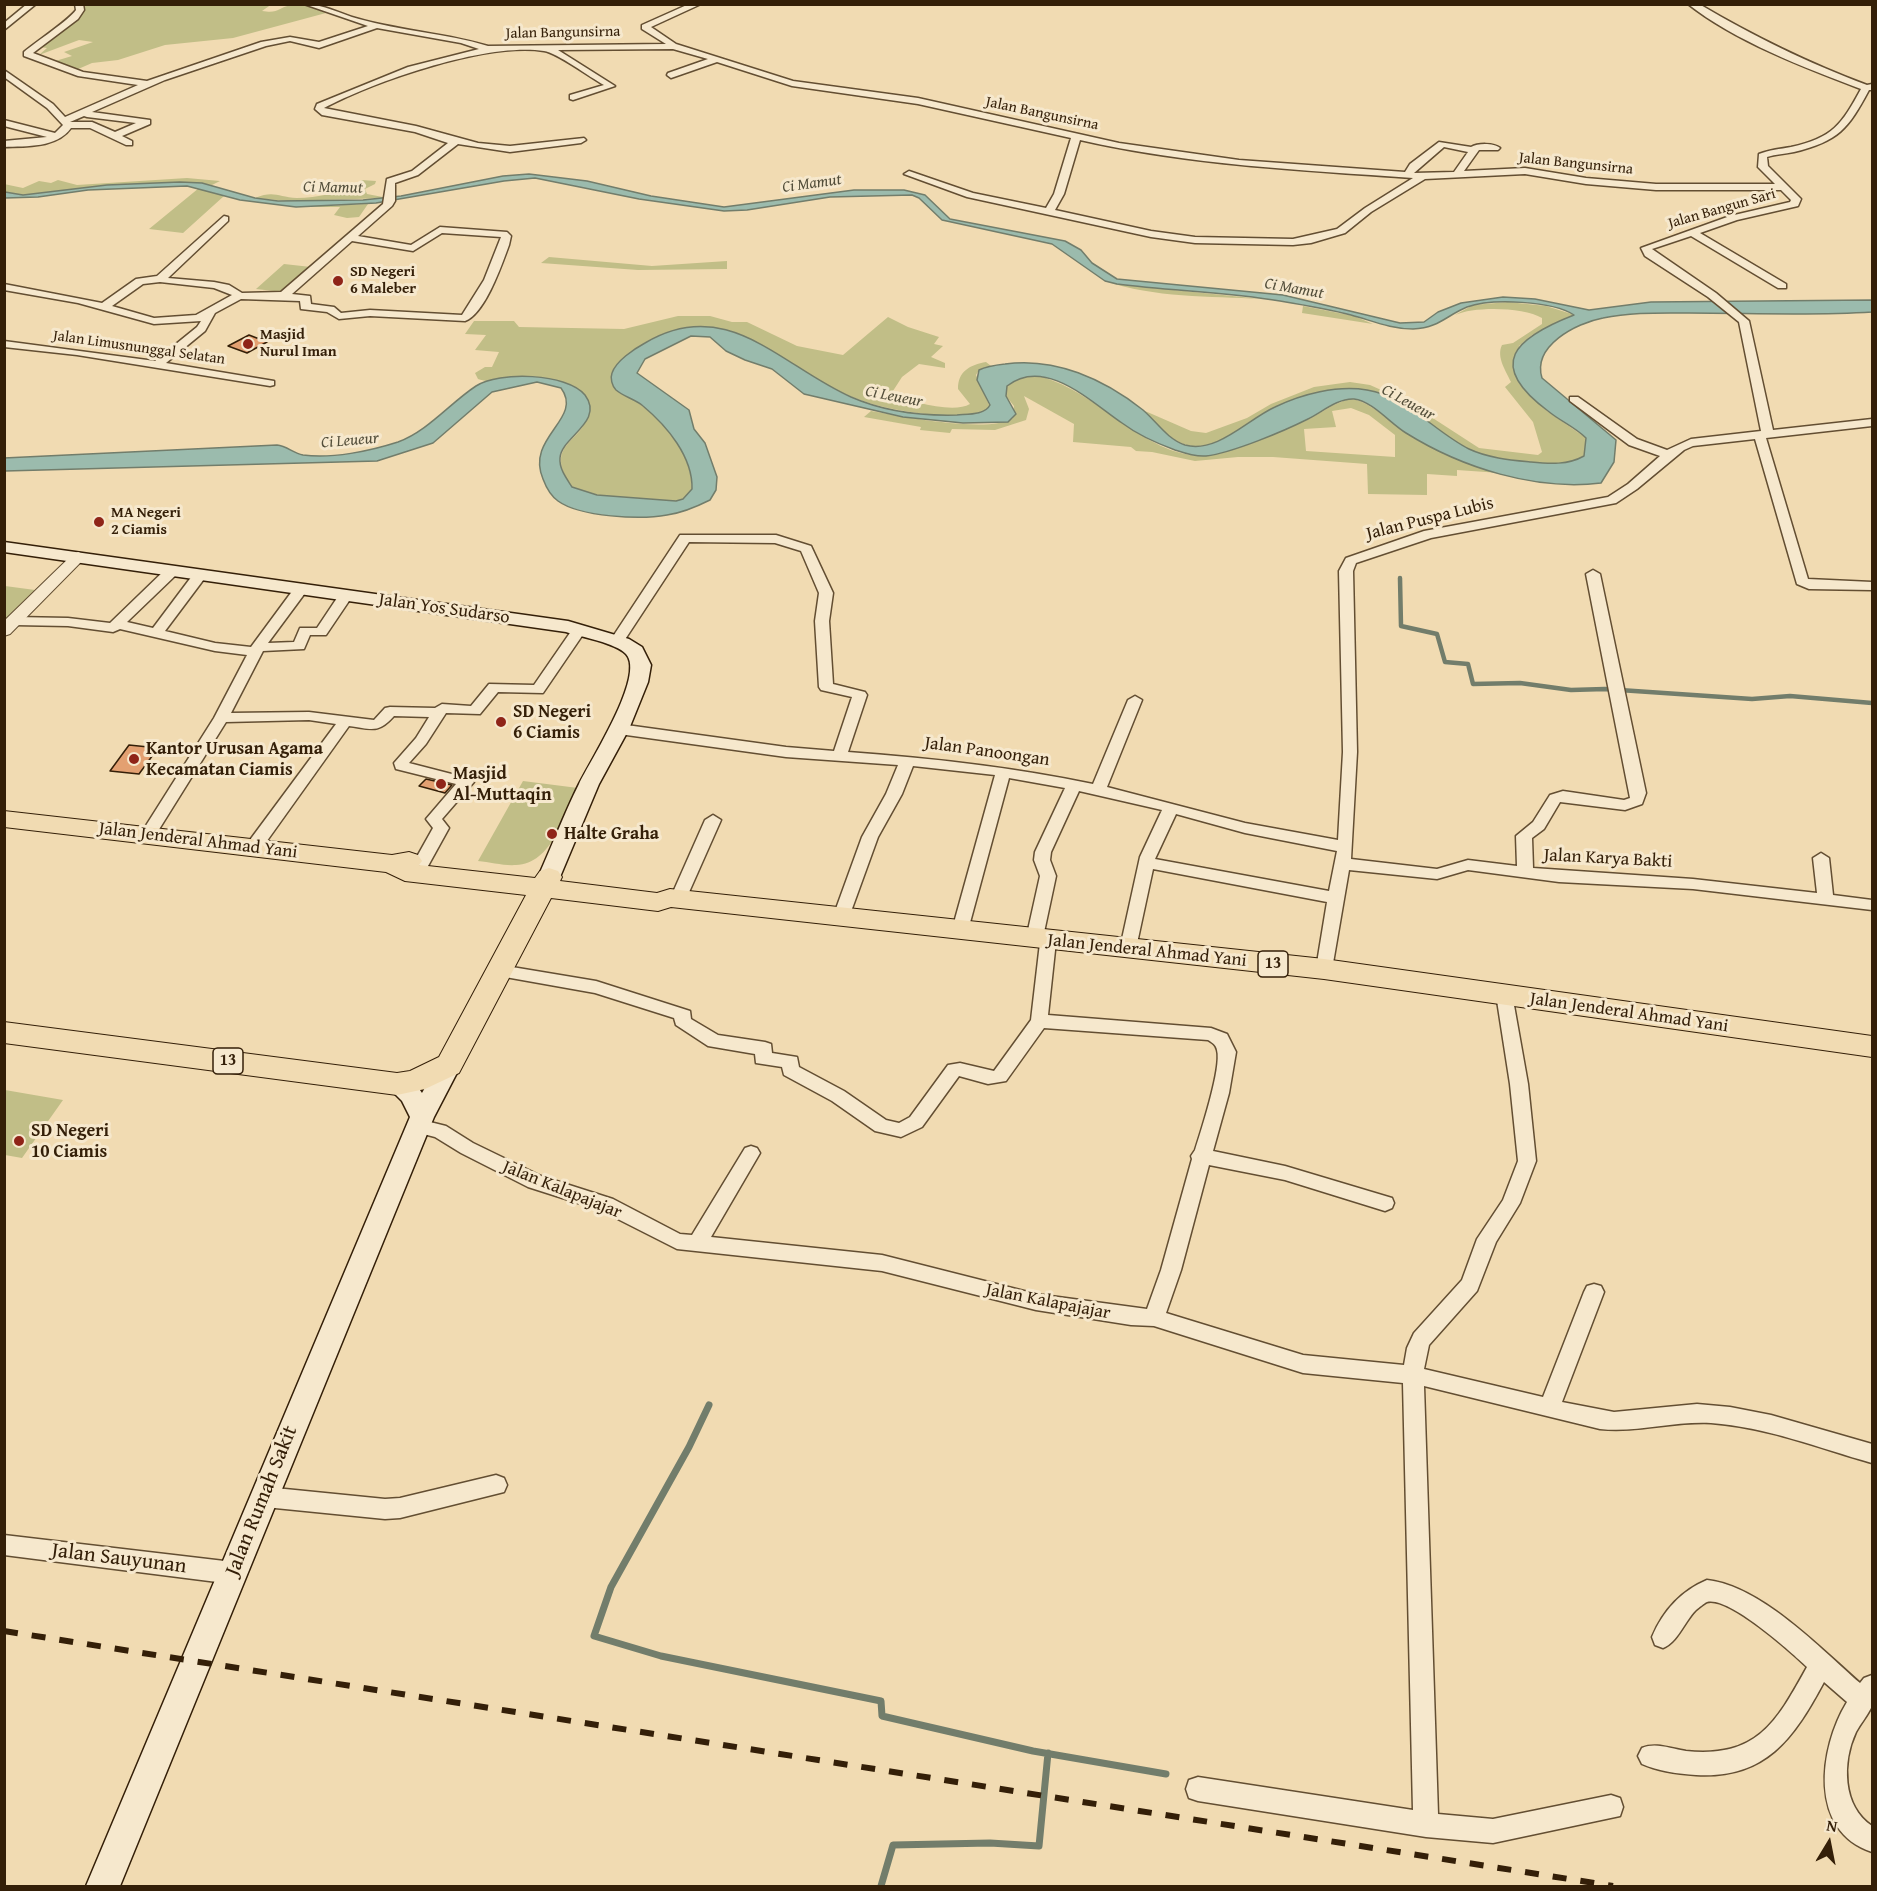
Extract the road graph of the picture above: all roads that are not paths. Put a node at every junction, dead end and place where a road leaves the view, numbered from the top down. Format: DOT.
graph roads {
  1 [pos="32,4"];
  2 [pos="79,4"];
  3 [pos="308,4"];
  4 [pos="348,4"];
  5 [pos="697,4"];
  6 [pos="1692,4"];
  7 [pos="329,12"];
  8 [pos="376,26"];
  9 [pos="4,28"];
  10 [pos="340,30"];
  11 [pos="300,41"];
  12 [pos="674,46"];
  13 [pos="487,49"];
  14 [pos="548,49"];
  15 [pos="718,59"];
  16 [pos="4,72"];
  17 [pos="671,75"];
  18 [pos="148,84"];
  19 [pos="1870,87"];
  20 [pos="573,97"];
  21 [pos="111,116"];
  22 [pos="67,122"];
  23 [pos="4,123"];
  24 [pos="92,125"];
  25 [pos="55,136"];
  26 [pos="114,136"];
  27 [pos="1076,137"];
  28 [pos="454,140"];
  29 [pos="580,140"];
  30 [pos="129,142"];
  31 [pos="4,144"];
  32 [pos="1495,148"];
  33 [pos="1474,150"];
  34 [pos="909,174"];
  35 [pos="1408,175"];
  36 [pos="1456,175"];
  37 [pos="1423,176"];
  38 [pos="1782,186"];
  39 [pos="1050,211"];
  40 [pos="224,219"];
  41 [pos="1692,232"];
  42 [pos="351,238"];
  43 [pos="160,279"];
  44 [pos="1782,286"];
  45 [pos="4,287"];
  46 [pos="239,296"];
  47 [pos="281,296"];
  48 [pos="102,308"];
  49 [pos="210,314"];
  50 [pos="4,344"];
  51 [pos="157,365"];
  52 [pos="270,383"];
  53 [pos="1574,399"];
  54 [pos="1872,422"];
  55 [pos="1763,433"];
  56 [pos="1668,455"];
  57 [pos="4,547"];
  58 [pos="78,556"];
  59 [pos="172,571"];
  60 [pos="1593,574"];
  61 [pos="200,575"];
  62 [pos="1872,586"];
  63 [pos="301,589"];
  64 [pos="346,595"];
  65 [pos="118,624"];
  66 [pos="10,626"];
  67 [pos="579,630"];
  68 [pos="156,634"];
  69 [pos="617,641"];
  70 [pos="257,650"];
  71 [pos="1135,700"];
  72 [pos="438,713"];
  73 [pos="221,718"];
  74 [pos="346,720"];
  75 [pos="619,729"];
  76 [pos="839,757"];
  77 [pos="907,762"];
  78 [pos="1003,772"];
  79 [pos="1074,784"];
  80 [pos="1099,789"];
  81 [pos="1171,808"];
  82 [pos="4,819"];
  83 [pos="713,820"];
  84 [pos="148,836"];
  85 [pos="253,848"];
  86 [pos="1345,848"];
  87 [pos="1821,858"];
  88 [pos="422,862"];
  89 [pos="1147,863"];
  90 [pos="392,864"];
  91 [pos="1342,864"];
  92 [pos="1525,873"];
  93 [pos="546,883"];
  94 [pos="674,898"];
  95 [pos="1336,898"];
  96 [pos="1826,900"];
  97 [pos="1872,905"];
  98 [pos="841,917"];
  99 [pos="960,930"];
  100 [pos="1041,940"];
  101 [pos="1128,948"];
  102 [pos="1324,969"];
  103 [pos="500,971"];
  104 [pos="1504,994"];
  105 [pos="1039,1021"];
  106 [pos="4,1032"];
  107 [pos="1872,1047"];
  108 [pos="449,1065"];
  109 [pos="397,1084"];
  110 [pos="420,1121"];
  111 [pos="751,1153"];
  112 [pos="1200,1156"];
  113 [pos="1385,1203"];
  114 [pos="697,1244"];
  115 [pos="1594,1292"];
  116 [pos="1154,1318"];
  117 [pos="1413,1375"];
  118 [pos="1550,1406"];
  119 [pos="1872,1453"];
  120 [pos="496,1485"];
  121 [pos="265,1497"];
  122 [pos="4,1545"];
  123 [pos="233,1573"];
  124 [pos="1663,1637"];
  125 [pos="1821,1665"];
  126 [pos="1867,1693"];
  127 [pos="1650,1756"];
  128 [pos="1198,1789"];
  129 [pos="1611,1807"];
  130 [pos="1426,1825"];
  131 [pos="1872,1840"];
  132 [pos="104,1887"];
  1 -- 9 [label="street"];
  2 -- 18 [label="street"];
  3 -- 7 [label="street, Jalan Bangunsirna"];
  4 -- 7 [label="street"];
  5 -- 12 [label="street"];
  6 -- 19 [label="street"];
  7 -- 8 [label="street, Jalan Bangunsirna"];
  8 -- 11 [label="street"];
  8 -- 13 [label="street, Jalan Bangunsirna"];
  10 -- 11 [label="street"];
  11 -- 18 [label="street"];
  12 -- 14 [label="street, Jalan Bangunsirna"];
  12 -- 15 [label="street, Jalan Bangunsirna"];
  13 -- 14 [label="street, Jalan Bangunsirna"];
  13 -- 28 [label="street"];
  14 -- 20 [label="street"];
  15 -- 17 [label="street"];
  15 -- 27 [label="street, Jalan Bangunsirna"];
  16 -- 22 [label="street"];
  18 -- 22 [label="street"];
  19 -- 38 [label="street, Jalan Bangun Sari"];
  21 -- 22 [label="street"];
  21 -- 24 [label="street"];
  21 -- 26 [label="street"];
  22 -- 24 [label="street"];
  22 -- 25 [label="street"];
  23 -- 25 [label="street"];
  24 -- 26 [label="street"];
  25 -- 31 [label="street"];
  26 -- 30 [label="street"];
  27 -- 35 [label="street, Jalan Bangunsirna"];
  27 -- 39 [label="street"];
  28 -- 29 [label="street"];
  28 -- 42 [label="street"];
  32 -- 33 [label="street"];
  33 -- 35 [label="street"];
  33 -- 36 [label="street"];
  34 -- 39 [label="street"];
  35 -- 37 [label="street, Jalan Bangunsirna"];
  36 -- 37 [label="street, Jalan Bangunsirna"];
  36 -- 38 [label="street, Jalan Bangunsirna"];
  37 -- 39 [label="street"];
  38 -- 41 [label="street, Jalan Bangun Sari"];
  40 -- 43 [label="street"];
  41 -- 44 [label="street"];
  41 -- 55 [label="street, Jalan Bangun Sari"];
  42 -- 47 [label="street"];
  42 -- 47 [label="street"];
  43 -- 46 [label="street"];
  43 -- 48 [label="street"];
  45 -- 48 [label="street"];
  46 -- 47 [label="street"];
  46 -- 49 [label="street"];
  48 -- 49 [label="street"];
  49 -- 51 [label="street"];
  50 -- 51 [label="street, Jalan Limusnunggal Selatan"];
  51 -- 52 [label="street, Jalan Limusnunggal Selatan"];
  53 -- 56 [label="street"];
  54 -- 55 [label="street, Jalan Puspa Lubis"];
  55 -- 56 [label="street, Jalan Puspa Lubis"];
  55 -- 62 [label="street"];
  56 -- 86 [label="street, Jalan Puspa Lubis"];
  57 -- 58 [label="main road, Jalan Yos Sudarso"];
  58 -- 59 [label="main road, Jalan Yos Sudarso"];
  58 -- 66 [label="street"];
  59 -- 61 [label="main road, Jalan Yos Sudarso"];
  59 -- 65 [label="street"];
  60 -- 92 [label="street"];
  61 -- 63 [label="main road, Jalan Yos Sudarso"];
  61 -- 68 [label="street"];
  63 -- 64 [label="main road, Jalan Yos Sudarso"];
  63 -- 70 [label="street"];
  64 -- 67 [label="main road, Jalan Yos Sudarso"];
  64 -- 70 [label="street"];
  65 -- 66 [label="street"];
  65 -- 68 [label="street"];
  67 -- 69 [label="main road, Jalan Yos Sudarso"];
  67 -- 72 [label="street"];
  68 -- 70 [label="street"];
  69 -- 75 [label="main road, Jalan Yos Sudarso"];
  69 -- 76 [label="street"];
  70 -- 73 [label="street"];
  71 -- 80 [label="street"];
  72 -- 74 [label="street"];
  72 -- 88 [label="street"];
  73 -- 74 [label="street"];
  73 -- 84 [label="street"];
  74 -- 85 [label="street"];
  75 -- 76 [label="street, Jalan Panoongan"];
  75 -- 93 [label="main road, Jalan Yos Sudarso"];
  76 -- 77 [label="street, Jalan Panoongan"];
  77 -- 78 [label="street, Jalan Panoongan"];
  77 -- 98 [label="street"];
  78 -- 79 [label="street, Jalan Panoongan"];
  78 -- 99 [label="street"];
  79 -- 80 [label="street, Jalan Panoongan"];
  79 -- 100 [label="street"];
  80 -- 81 [label="street, Jalan Panoongan"];
  81 -- 86 [label="street, Jalan Panoongan"];
  81 -- 89 [label="street"];
  82 -- 84 [label="highway, Jalan Jenderal Ahmad Yani / 13"];
  83 -- 94 [label="street"];
  84 -- 85 [label="highway, Jalan Jenderal Ahmad Yani / 13"];
  85 -- 90 [label="highway, Jalan Jenderal Ahmad Yani / 13"];
  86 -- 91 [label="street, Jalan Puspa Lubis"];
  87 -- 96 [label="street"];
  88 -- 90 [label="highway, Jalan Jenderal Ahmad Yani / 13"];
  88 -- 93 [label="highway, Jalan Jenderal Ahmad Yani / 13"];
  89 -- 95 [label="street"];
  89 -- 101 [label="street"];
  90 -- 93 [label="highway, Jalan Jenderal Ahmad Yani / 13"];
  91 -- 92 [label="street, Jalan Karya Bakti"];
  91 -- 95 [label="street, Jalan Puspa Lubis"];
  92 -- 96 [label="street, Jalan Karya Bakti"];
  93 -- 94 [label="highway, Jalan Jenderal Ahmad Yani / 13"];
  93 -- 103 [label="highway"];
  94 -- 98 [label="highway, Jalan Jenderal Ahmad Yani / 13"];
  95 -- 102 [label="street, Jalan Puspa Lubis"];
  96 -- 97 [label="street, Jalan Karya Bakti"];
  98 -- 99 [label="highway, Jalan Jenderal Ahmad Yani / 13"];
  99 -- 100 [label="highway, Jalan Jenderal Ahmad Yani / 13"];
  100 -- 101 [label="highway, Jalan Jenderal Ahmad Yani / 13"];
  100 -- 105 [label="street"];
  101 -- 102 [label="highway, Jalan Jenderal Ahmad Yani / 13"];
  102 -- 104 [label="highway, Jalan Jenderal Ahmad Yani / 13"];
  103 -- 105 [label="street"];
  103 -- 108 [label="highway"];
  104 -- 107 [label="highway, Jalan Jenderal Ahmad Yani / 13"];
  104 -- 117 [label="street"];
  105 -- 112 [label="street"];
  106 -- 109 [label="highway, 13"];
  108 -- 109 [label="highway, 13"];
  108 -- 110 [label="main road, Jalan Rumah Sakit"];
  109 -- 110 [label="main road"];
  110 -- 114 [label="street, Jalan Kalapajajar"];
  110 -- 121 [label="main road, Jalan Rumah Sakit"];
  111 -- 114 [label="street"];
  112 -- 113 [label="street"];
  112 -- 116 [label="street"];
  114 -- 116 [label="street, Jalan Kalapajajar"];
  115 -- 118 [label="street"];
  116 -- 117 [label="street, Jalan Kalapajajar"];
  117 -- 118 [label="street, Jalan Kalapajajar"];
  117 -- 130 [label="street"];
  118 -- 119 [label="street, Jalan Kalapajajar"];
  120 -- 121 [label="street"];
  121 -- 123 [label="main road, Jalan Rumah Sakit"];
  122 -- 123 [label="street, Jalan Sauyunan"];
  123 -- 132 [label="main road, Jalan Rumah Sakit"];
  124 -- 125 [label="street"];
  125 -- 126 [label="street"];
  125 -- 127 [label="street"];
  126 -- 131 [label="street"];
  128 -- 130 [label="street"];
  129 -- 130 [label="street"];
}
